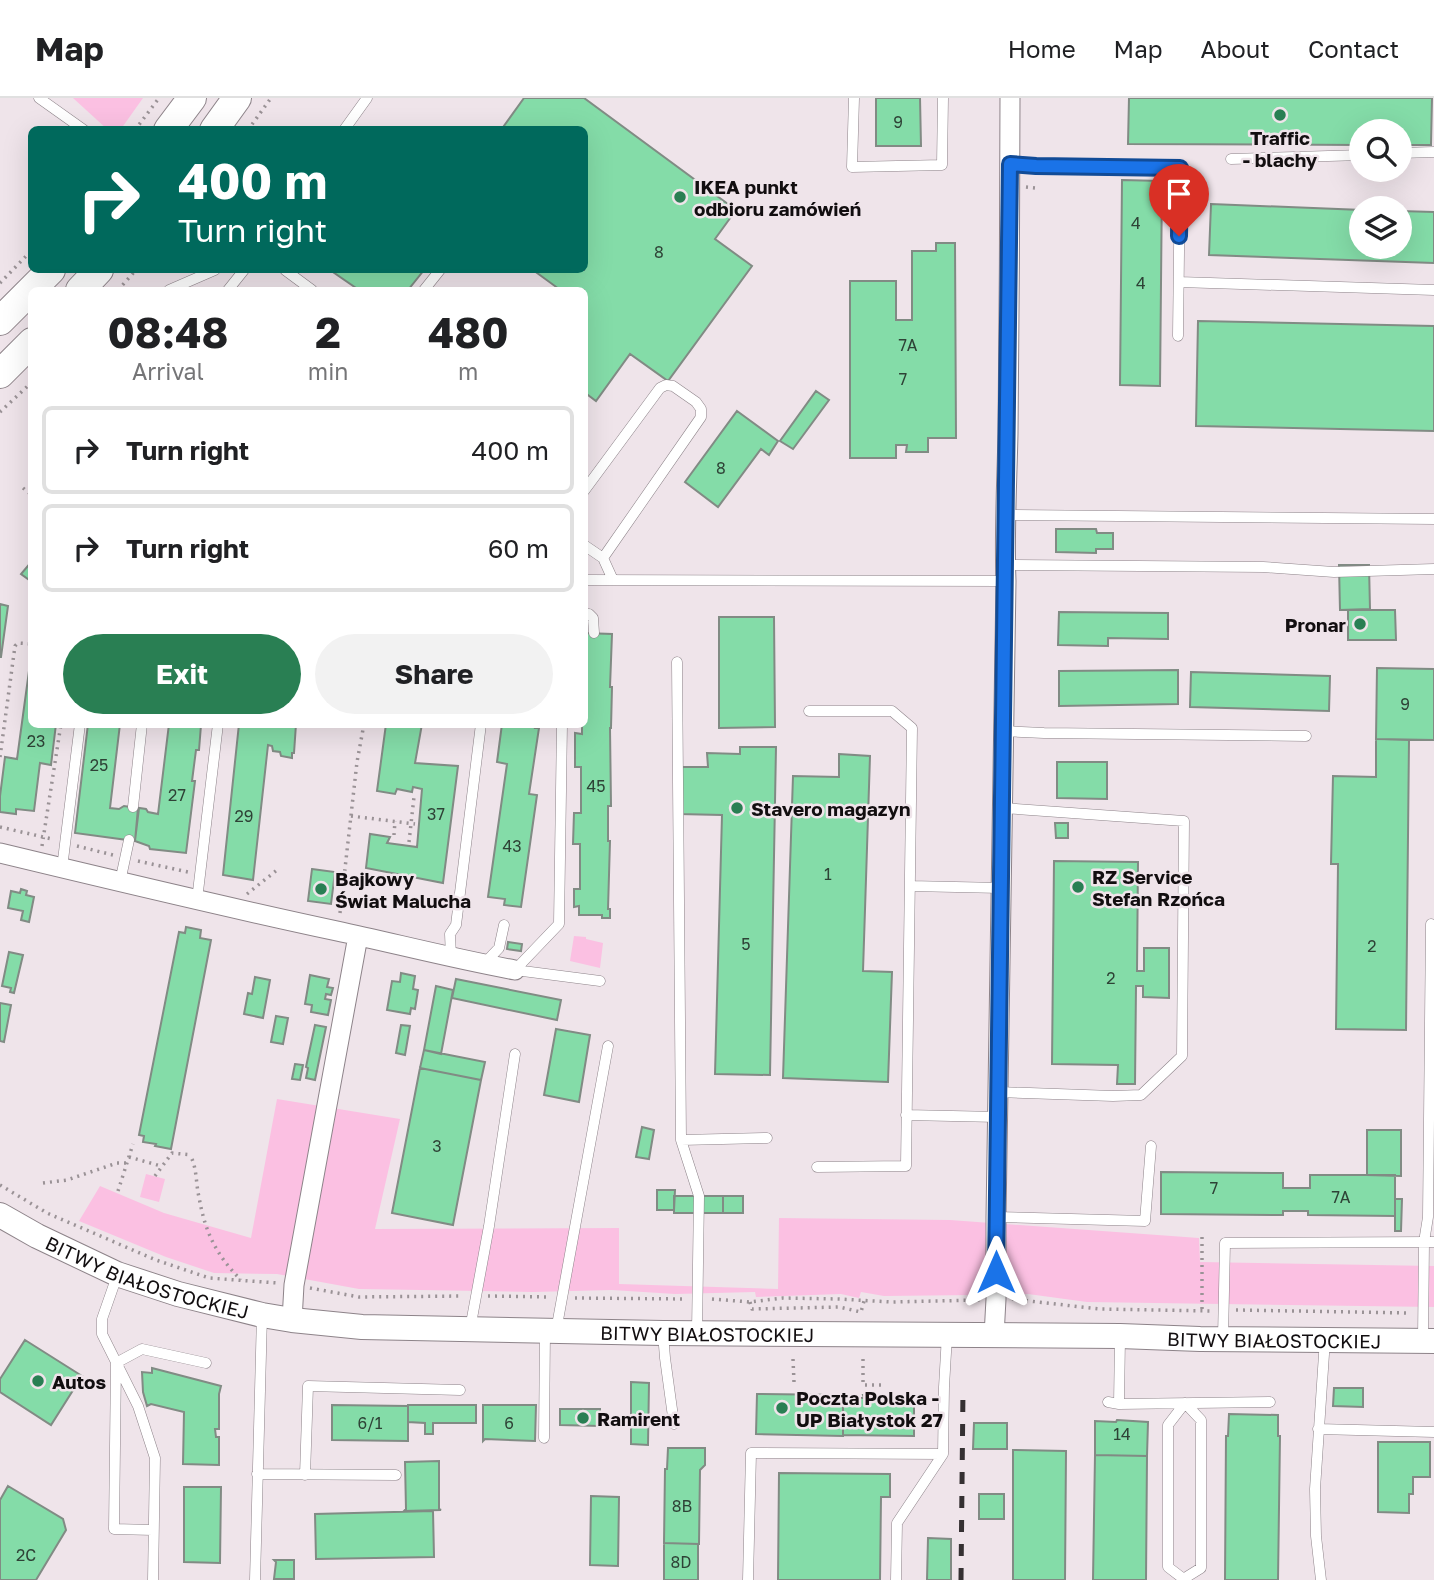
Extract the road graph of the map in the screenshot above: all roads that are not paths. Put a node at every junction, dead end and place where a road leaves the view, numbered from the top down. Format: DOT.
graph roads {
  1 [pos="39,98"];
  2 [pos="192,98"];
  3 [pos="237,98"];
  4 [pos="367,98"];
  5 [pos="854,98"];
  6 [pos="943,98"];
  7 [pos="1010,98"];
  8 [pos="78,126"];
  9 [pos="171,126"];
  10 [pos="217,126"];
  11 [pos="347,126"];
  12 [pos="1434,152"];
  13 [pos="1412,153"];
  14 [pos="1349,155"];
  15 [pos="1231,159"];
  16 [pos="1010,164"];
  17 [pos="48,273"];
  18 [pos="96,273"];
  19 [pos="208,273"];
  20 [pos="289,273"];
  21 [pos="438,273"];
  22 [pos="1179,282"];
  23 [pos="34,287"];
  24 [pos="83,287"];
  25 [pos="176,287"];
  26 [pos="308,287"];
  27 [pos="426,287"];
  28 [pos="1434,290"];
  29 [pos="28,293"];
  30 [pos="0,321"];
  31 [pos="1178,335"];
  32 [pos="28,346"];
  33 [pos="0,374"];
  34 [pos="588,486"];
  35 [pos="1005,515"];
  36 [pos="1434,519"];
  37 [pos="588,548"];
  38 [pos="603,558"];
  39 [pos="1434,569"];
  40 [pos="1005,573"];
  41 [pos="588,580"];
  42 [pos="613,580"];
  43 [pos="588,614"];
  44 [pos="594,633"];
  45 [pos="677,662"];
  46 [pos="809,710"];
  47 [pos="79,728"];
  48 [pos="142,728"];
  49 [pos="218,728"];
  50 [pos="481,728"];
  51 [pos="562,728"];
  52 [pos="1003,731"];
  53 [pos="1306,736"];
  54 [pos="133,807"];
  55 [pos="1003,808"];
  56 [pos="129,840"];
  57 [pos="0,853"];
  58 [pos="62,868"];
  59 [pos="120,882"];
  60 [pos="910,886"];
  61 [pos="1001,888"];
  62 [pos="197,900"];
  63 [pos="1431,924"];
  64 [pos="504,925"];
  65 [pos="358,936"];
  66 [pos="451,958"];
  67 [pos="483,964"];
  68 [pos="514,970"];
  69 [pos="600,981"];
  70 [pos="608,1046"];
  71 [pos="515,1054"];
  72 [pos="998,1093"];
  73 [pos="906,1115"];
  74 [pos="998,1117"];
  75 [pos="767,1138"];
  76 [pos="681,1140"];
  77 [pos="1151,1146"];
  78 [pos="817,1167"];
  79 [pos="0,1215"];
  80 [pos="996,1217"];
  81 [pos="1429,1242"];
  82 [pos="117,1274"];
  83 [pos="262,1315"];
  84 [pos="292,1320"];
  85 [pos="470,1330"];
  86 [pos="550,1331"];
  87 [pos="663,1333"];
  88 [pos="697,1333"];
  89 [pos="947,1335"];
  90 [pos="993,1336"];
  91 [pos="1120,1336"];
  92 [pos="1223,1338"];
  93 [pos="1325,1339"];
  94 [pos="1429,1340"];
  95 [pos="116,1363"];
  96 [pos="206,1363"];
  97 [pos="460,1390"];
  98 [pos="1108,1402"];
  99 [pos="1270,1402"];
  100 [pos="1185,1403"];
  101 [pos="1119,1404"];
  102 [pos="674,1424"];
  103 [pos="1318,1429"];
  104 [pos="1434,1433"];
  105 [pos="544,1438"];
  106 [pos="943,1454"];
  107 [pos="257,1474"];
  108 [pos="305,1475"];
  109 [pos="396,1475"];
  110 [pos="153,1530"];
  111 [pos="1185,1579"];
  112 [pos="153,1580"];
  113 [pos="255,1580"];
  114 [pos="748,1580"];
  115 [pos="896,1580"];
  116 [pos="1321,1580"];
  1 -- 8 [label="lane"];
  2 -- 9 [label="main road"];
  3 -- 10 [label="main road"];
  4 -- 11 [label="lane"];
  5 -- 6 [label="lane"];
  7 -- 16 [label="street"];
  12 -- 13 [label="lane"];
  14 -- 15 [label="lane"];
  16 -- 22 [label="lane"];
  16 -- 35 [label="street"];
  17 -- 23 [label="main road"];
  18 -- 24 [label="main road"];
  19 -- 25 [label="lane"];
  20 -- 26 [label="lane"];
  21 -- 27 [label="lane"];
  22 -- 28 [label="lane"];
  22 -- 31 [label="lane"];
  29 -- 30 [label="main road"];
  32 -- 33 [label="main road"];
  34 -- 38 [label="lane"];
  35 -- 36 [label="lane"];
  35 -- 40 [label="street"];
  37 -- 38 [label="lane"];
  38 -- 42 [label="lane"];
  39 -- 40 [label="lane"];
  40 -- 42 [label="lane"];
  40 -- 52 [label="street"];
  41 -- 42 [label="lane"];
  43 -- 44 [label="lane"];
  45 -- 76 [label="lane"];
  46 -- 60 [label="lane"];
  47 -- 58 [label="lane"];
  48 -- 54 [label="lane"];
  49 -- 62 [label="lane"];
  50 -- 66 [label="lane"];
  51 -- 68 [label="lane"];
  52 -- 53 [label="lane"];
  52 -- 55 [label="street"];
  55 -- 61 [label="street"];
  55 -- 72 [label="lane"];
  56 -- 59 [label="lane"];
  57 -- 58 [label="street"];
  58 -- 59 [label="street"];
  59 -- 62 [label="street"];
  60 -- 61 [label="lane"];
  60 -- 73 [label="lane"];
  61 -- 72 [label="street"];
  62 -- 65 [label="street"];
  63 -- 81 [label="lane"];
  64 -- 67 [label="lane"];
  65 -- 66 [label="street"];
  65 -- 84 [label="street"];
  66 -- 67 [label="street"];
  67 -- 68 [label="street"];
  68 -- 69 [label="lane"];
  70 -- 86 [label="lane"];
  71 -- 85 [label="lane"];
  72 -- 74 [label="street"];
  73 -- 74 [label="lane"];
  73 -- 78 [label="lane"];
  74 -- 80 [label="street"];
  75 -- 76 [label="lane"];
  76 -- 88 [label="lane"];
  77 -- 80 [label="lane"];
  79 -- 82 [label="street, BITWY BIAŁOSTOCKIEJ"];
  80 -- 90 [label="street"];
  81 -- 92 [label="lane"];
  81 -- 94 [label="lane"];
  82 -- 83 [label="street, BITWY BIAŁOSTOCKIEJ"];
  82 -- 95 [label="lane"];
  83 -- 84 [label="street, BITWY BIAŁOSTOCKIEJ"];
  83 -- 107 [label="lane"];
  84 -- 85 [label="street, BITWY BIAŁOSTOCKIEJ"];
  85 -- 86 [label="street, BITWY BIAŁOSTOCKIEJ"];
  86 -- 87 [label="street, BITWY BIAŁOSTOCKIEJ"];
  86 -- 105 [label="lane"];
  87 -- 88 [label="street, BITWY BIAŁOSTOCKIEJ"];
  87 -- 102 [label="lane"];
  88 -- 89 [label="street, BITWY BIAŁOSTOCKIEJ"];
  89 -- 90 [label="street, BITWY BIAŁOSTOCKIEJ"];
  89 -- 106 [label="lane"];
  90 -- 91 [label="street, BITWY BIAŁOSTOCKIEJ"];
  91 -- 92 [label="street, BITWY BIAŁOSTOCKIEJ"];
  91 -- 101 [label="lane"];
  92 -- 93 [label="street, BITWY BIAŁOSTOCKIEJ"];
  93 -- 94 [label="street, BITWY BIAŁOSTOCKIEJ"];
  93 -- 103 [label="lane"];
  95 -- 96 [label="lane"];
  95 -- 110 [label="lane"];
  95 -- 110 [label="lane"];
  97 -- 108 [label="lane"];
  98 -- 101 [label="lane"];
  99 -- 100 [label="lane"];
  100 -- 101 [label="lane"];
  100 -- 111 [label="lane"];
  100 -- 111 [label="lane"];
  103 -- 104 [label="lane"];
  103 -- 116 [label="lane"];
  106 -- 114 [label="lane"];
  106 -- 115 [label="lane"];
  107 -- 108 [label="lane"];
  107 -- 113 [label="lane"];
  108 -- 109 [label="lane"];
  110 -- 112 [label="lane"];
}
